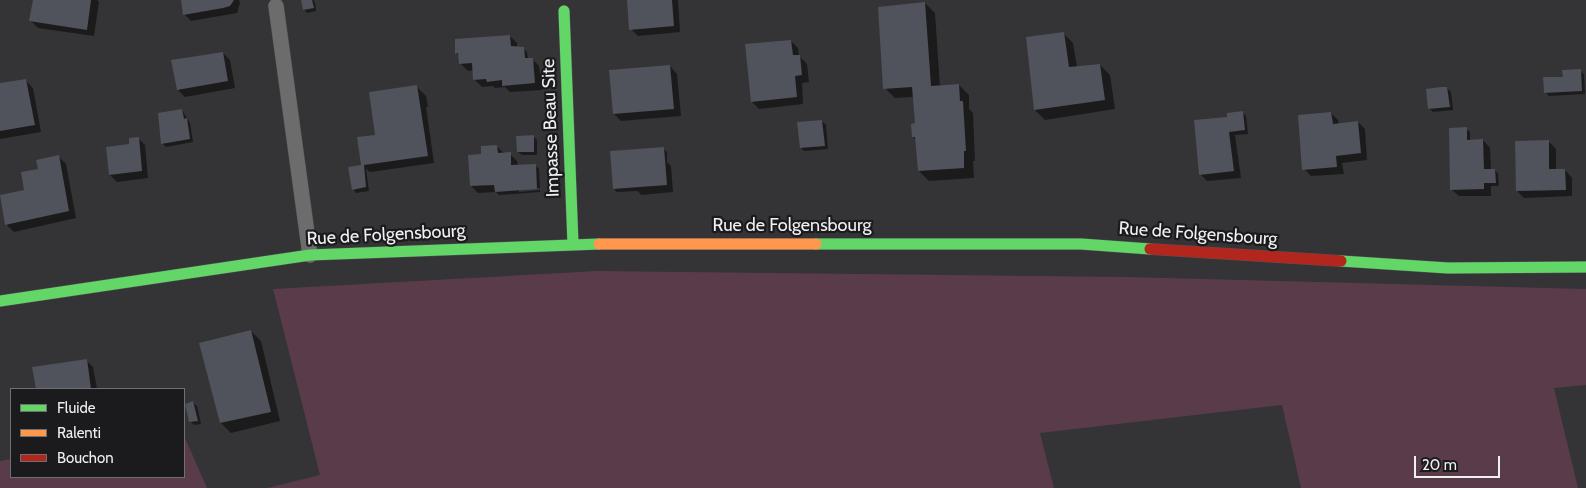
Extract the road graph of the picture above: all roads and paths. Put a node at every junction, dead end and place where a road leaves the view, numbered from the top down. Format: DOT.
graph roads {
  1 [pos="276,6"];
  2 [pos="564,11"];
  3 [pos="573,244"];
  4 [pos="310,256"];
  5 [pos="1586,266"];
  6 [pos="0,301"];
  1 -- 4 [label="lane"];
  2 -- 3 [label="main road, Impasse Beau Site"];
  3 -- 4 [label="main road, Rue de Folgensbourg"];
  3 -- 5 [label="main road, Rue de Folgensbourg"];
  4 -- 6 [label="main road, Rue de Folgensbourg"];
}
